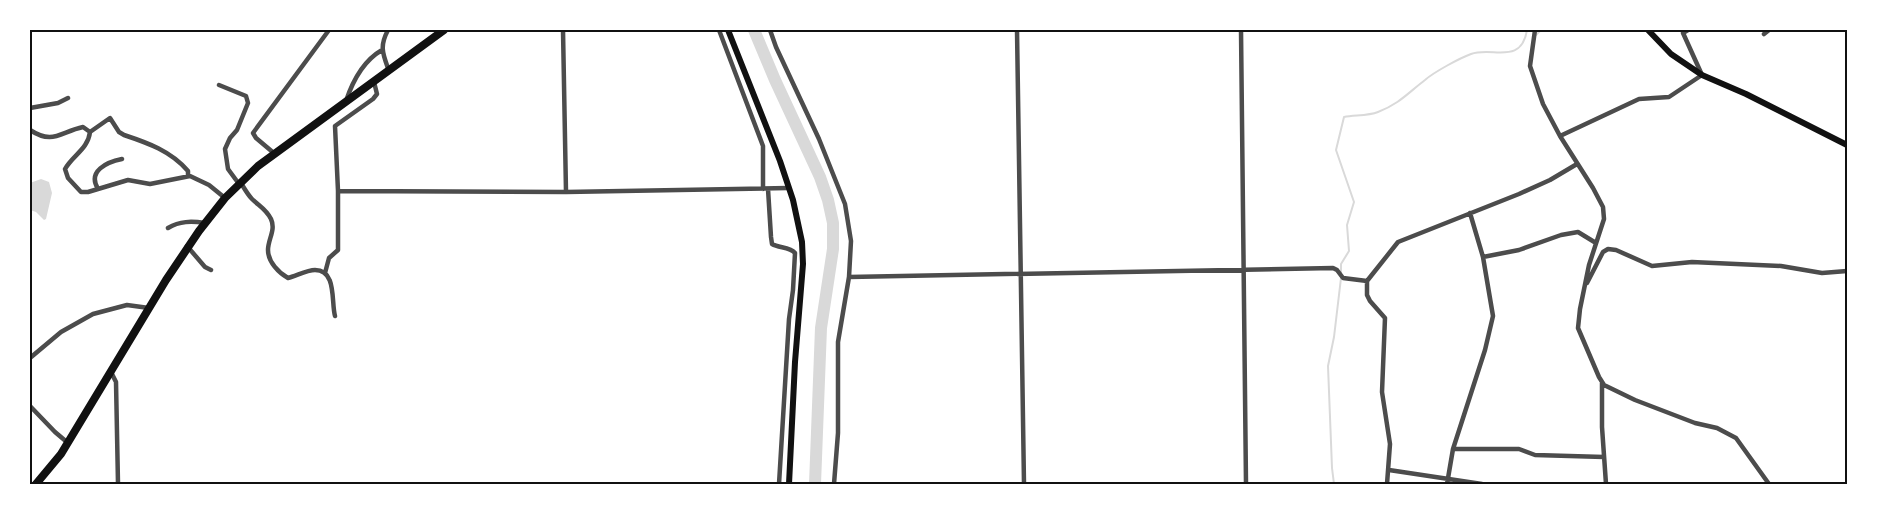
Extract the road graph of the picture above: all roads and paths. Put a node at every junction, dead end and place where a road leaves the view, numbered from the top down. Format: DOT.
graph roads {
  1 [pos="329,30"];
  2 [pos="388,30"];
  3 [pos="444,30"];
  4 [pos="563,30"];
  5 [pos="719,30"];
  6 [pos="728,30"];
  7 [pos="770,30"];
  8 [pos="1016,30"];
  9 [pos="1241,30"];
  10 [pos="1534,30"];
  11 [pos="1648,30"];
  12 [pos="1688,30"];
  13 [pos="1769,30"];
  14 [pos="1764,34"];
  15 [pos="382,50"];
  16 [pos="389,71"];
  17 [pos="1702,75"];
  18 [pos="374,82"];
  19 [pos="219,85"];
  20 [pos="68,98"];
  21 [pos="345,103"];
  22 [pos="30,108"];
  23 [pos="30,130"];
  24 [pos="90,132"];
  25 [pos="1560,136"];
  26 [pos="1847,145"];
  27 [pos="275,154"];
  28 [pos="122,159"];
  29 [pos="1577,164"];
  30 [pos="188,176"];
  31 [pos="240,184"];
  32 [pos="766,188"];
  33 [pos="788,188"];
  34 [pos="98,189"];
  35 [pos="338,191"];
  36 [pos="566,192"];
  37 [pos="224,198"];
  38 [pos="1470,213"];
  39 [pos="205,223"];
  40 [pos="168,228"];
  41 [pos="1596,243"];
  42 [pos="188,246"];
  43 [pos="1483,257"];
  44 [pos="211,270"];
  45 [pos="1244,270"];
  46 [pos="1847,270"];
  47 [pos="325,273"];
  48 [pos="1019,275"];
  49 [pos="850,277"];
  50 [pos="1368,282"];
  51 [pos="1584,289"];
  52 [pos="149,308"];
  53 [pos="335,316"];
  54 [pos="30,358"];
  55 [pos="111,372"];
  56 [pos="1599,377"];
  57 [pos="30,406"];
  58 [pos="68,443"];
  59 [pos="1453,449"];
  60 [pos="1604,457"];
  61 [pos="1389,470"];
  62 [pos="1447,481"];
  63 [pos="36,484"];
  64 [pos="118,484"];
  65 [pos="779,484"];
  66 [pos="790,484"];
  67 [pos="834,484"];
  68 [pos="1024,484"];
  69 [pos="1246,484"];
  70 [pos="1387,484"];
  71 [pos="1482,484"];
  72 [pos="1606,484"];
  73 [pos="1769,484"];
  1 -- 27 [label="street"];
  2 -- 15 [label="street"];
  3 -- 16 [label="highway"];
  4 -- 36 [label="street"];
  5 -- 32 [label="street"];
  6 -- 33 [label="main road"];
  7 -- 49 [label="street"];
  8 -- 48 [label="street"];
  9 -- 45 [label="street"];
  10 -- 25 [label="street"];
  11 -- 17 [label="main road"];
  12 -- 17 [label="street"];
  13 -- 14 [label="street"];
  15 -- 16 [label="street"];
  15 -- 21 [label="street"];
  16 -- 18 [label="highway"];
  17 -- 25 [label="street"];
  17 -- 26 [label="main road"];
  18 -- 21 [label="highway"];
  18 -- 35 [label="street"];
  19 -- 31 [label="street"];
  20 -- 22 [label="street"];
  21 -- 27 [label="highway"];
  23 -- 24 [label="street"];
  24 -- 30 [label="street"];
  24 -- 34 [label="street"];
  25 -- 29 [label="street"];
  27 -- 31 [label="highway"];
  28 -- 34 [label="street"];
  29 -- 38 [label="street"];
  29 -- 41 [label="street"];
  30 -- 34 [label="street"];
  30 -- 37 [label="street"];
  31 -- 37 [label="highway"];
  31 -- 47 [label="street"];
  32 -- 33 [label="street"];
  32 -- 36 [label="street"];
  32 -- 65 [label="street"];
  33 -- 66 [label="main road"];
  35 -- 36 [label="street"];
  35 -- 47 [label="street"];
  37 -- 39 [label="highway"];
  38 -- 43 [label="street"];
  38 -- 50 [label="street"];
  39 -- 40 [label="street"];
  39 -- 42 [label="highway"];
  41 -- 43 [label="street"];
  41 -- 51 [label="street"];
  42 -- 44 [label="street"];
  42 -- 52 [label="highway"];
  43 -- 59 [label="street"];
  45 -- 48 [label="street"];
  45 -- 50 [label="street"];
  45 -- 69 [label="street"];
  46 -- 51 [label="street"];
  47 -- 53 [label="street"];
  48 -- 49 [label="street"];
  48 -- 68 [label="street"];
  49 -- 67 [label="street"];
  50 -- 61 [label="street"];
  51 -- 56 [label="street"];
  52 -- 54 [label="street"];
  52 -- 55 [label="highway"];
  55 -- 58 [label="highway"];
  55 -- 64 [label="street"];
  56 -- 60 [label="street"];
  56 -- 73 [label="street"];
  57 -- 58 [label="street"];
  58 -- 63 [label="highway"];
  59 -- 60 [label="street"];
  59 -- 62 [label="street"];
  60 -- 72 [label="street"];
  61 -- 62 [label="street"];
  61 -- 70 [label="street"];
  62 -- 71 [label="street"];
}
